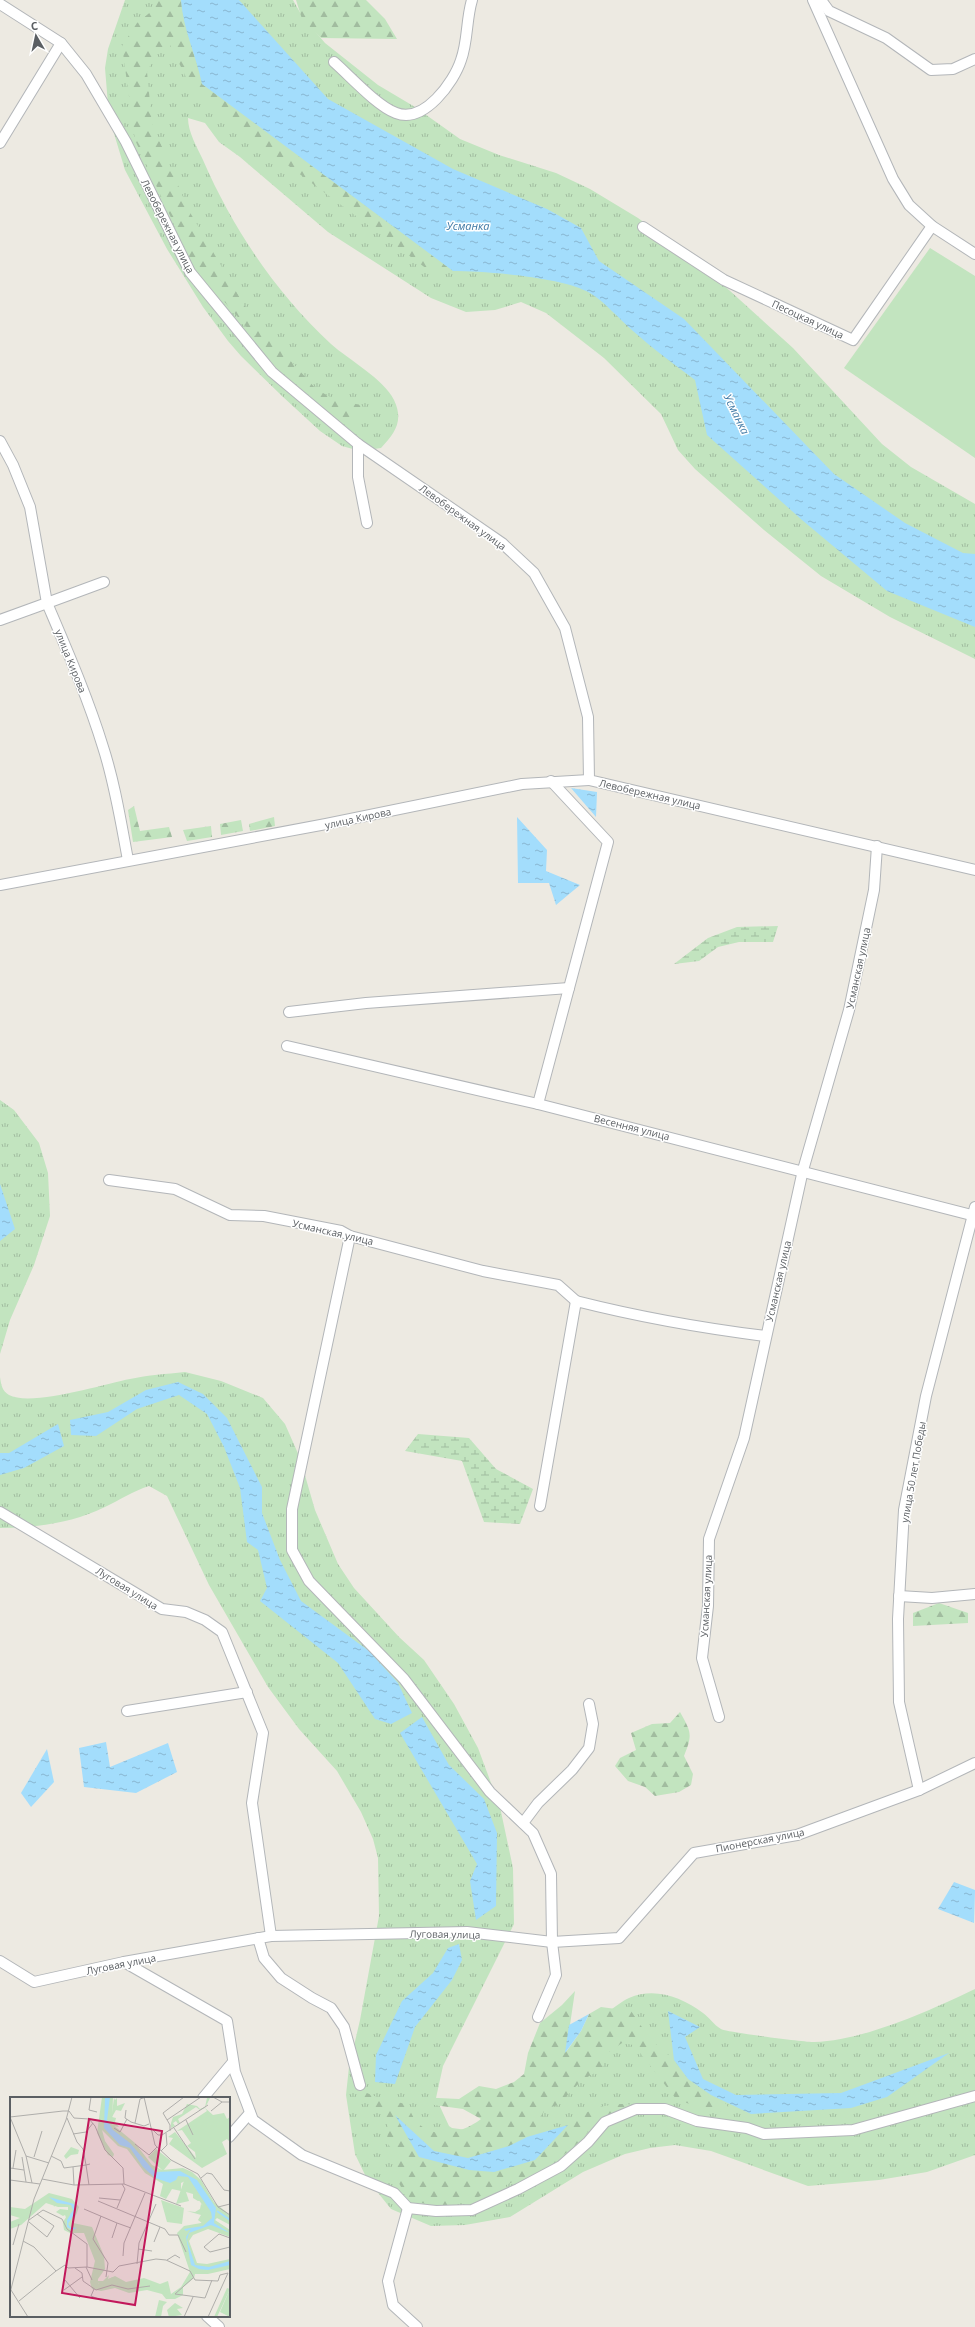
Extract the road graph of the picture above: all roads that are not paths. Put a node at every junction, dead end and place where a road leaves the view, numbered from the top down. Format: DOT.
graph roads {
  1 [pos="472,0"];
  2 [pos="813,0"];
  3 [pos="821,0"];
  4 [pos="0,4"];
  5 [pos="61,43"];
  6 [pos="975,59"];
  7 [pos="334,62"];
  8 [pos="0,143"];
  9 [pos="932,226"];
  10 [pos="644,227"];
  11 [pos="975,254"];
  12 [pos="0,441"];
  13 [pos="358,444"];
  14 [pos="367,523"];
  15 [pos="104,582"];
  16 [pos="47,602"];
  17 [pos="0,620"];
  18 [pos="589,780"];
  19 [pos="551,781"];
  20 [pos="877,846"];
  21 [pos="128,860"];
  22 [pos="975,870"];
  23 [pos="0,885"];
  24 [pos="569,988"];
  25 [pos="289,1012"];
  26 [pos="286,1046"];
  27 [pos="538,1104"];
  28 [pos="803,1170"];
  29 [pos="109,1180"];
  30 [pos="974,1213"];
  31 [pos="350,1236"];
  32 [pos="576,1301"];
  33 [pos="765,1336"];
  34 [pos="540,1506"];
  35 [pos="0,1512"];
  36 [pos="975,1594"];
  37 [pos="899,1596"];
  38 [pos="246,1692"];
  39 [pos="590,1704"];
  40 [pos="127,1711"];
  41 [pos="719,1717"];
  42 [pos="975,1763"];
  43 [pos="919,1790"];
  44 [pos="523,1823"];
  45 [pos="270,1936"];
  46 [pos="258,1938"];
  47 [pos="619,1938"];
  48 [pos="552,1942"];
  49 [pos="0,1962"];
  50 [pos="124,1962"];
  51 [pos="538,2017"];
  52 [pos="234,2062"];
  53 [pos="360,2084"];
  54 [pos="975,2096"];
  55 [pos="204,2097"];
  56 [pos="250,2113"];
  57 [pos="230,2137"];
  58 [pos="408,2208"];
  59 [pos="208,2317"];
  60 [pos="218,2327"];
  61 [pos="417,2327"];
  1 -- 7 [label="street"];
  2 -- 9 [label="street"];
  3 -- 6 [label="street"];
  4 -- 5 [label="street, Левобережная улица"];
  5 -- 8 [label="street"];
  5 -- 13 [label="street, Левобережная улица"];
  9 -- 10 [label="street, Песоцкая улица"];
  9 -- 11 [label="street"];
  12 -- 16 [label="street, улица Кирова"];
  13 -- 14 [label="street"];
  13 -- 18 [label="street, Левобережная улица"];
  15 -- 16 [label="street"];
  16 -- 17 [label="street"];
  16 -- 21 [label="street, улица Кирова"];
  18 -- 19 [label="street, улица Кирова"];
  18 -- 20 [label="street, Левобережная улица"];
  19 -- 21 [label="street, улица Кирова"];
  19 -- 24 [label="street"];
  20 -- 22 [label="street, Левобережная улица"];
  20 -- 28 [label="street, Усманская улица"];
  21 -- 23 [label="street, улица Кирова"];
  24 -- 25 [label="street"];
  24 -- 27 [label="street"];
  26 -- 27 [label="street, Весенняя улица"];
  27 -- 28 [label="street, Весенняя улица"];
  28 -- 30 [label="street, Весенняя улица"];
  28 -- 33 [label="street, Усманская улица"];
  29 -- 31 [label="street, Усманская улица"];
  30 -- 37 [label="street, улица 50 лет Победы"];
  31 -- 32 [label="street, Усманская улица"];
  31 -- 44 [label="street"];
  32 -- 33 [label="street"];
  32 -- 34 [label="street"];
  33 -- 41 [label="street, Усманская улица"];
  35 -- 38 [label="street, Луговая улица"];
  36 -- 37 [label="street"];
  37 -- 43 [label="street, улица 50 лет Победы"];
  38 -- 40 [label="street"];
  38 -- 45 [label="street, Луговая улица"];
  39 -- 44 [label="street"];
  42 -- 43 [label="street, Пионерская улица"];
  43 -- 47 [label="street, Пионерская улица"];
  44 -- 48 [label="street"];
  45 -- 46 [label="street, Луговая улица"];
  45 -- 48 [label="street, Луговая улица"];
  46 -- 50 [label="street, Луговая улица"];
  46 -- 53 [label="street"];
  47 -- 48 [label="street, Луговая улица"];
  48 -- 51 [label="street"];
  49 -- 50 [label="street, Луговая улица"];
  50 -- 52 [label="street"];
  52 -- 55 [label="street"];
  52 -- 56 [label="street"];
  54 -- 58 [label="street"];
  56 -- 57 [label="street"];
  56 -- 58 [label="street"];
  58 -- 61 [label="street"];
  59 -- 60 [label="street"];
}
